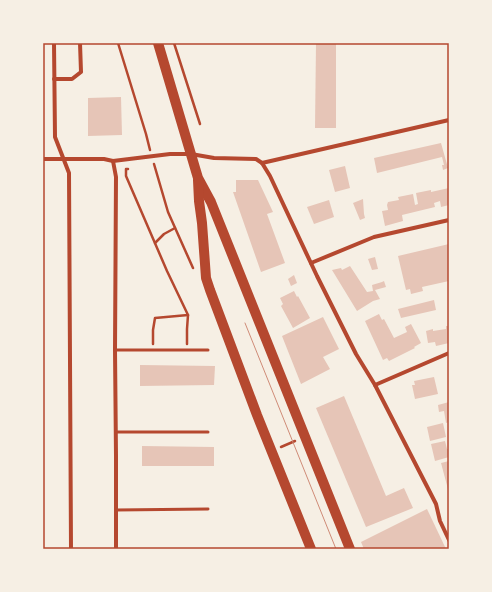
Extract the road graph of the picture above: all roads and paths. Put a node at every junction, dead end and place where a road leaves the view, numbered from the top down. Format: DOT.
graph roads {
  1 [pos="54,43"];
  2 [pos="80,43"];
  3 [pos="118,43"];
  4 [pos="158,43"];
  5 [pos="174,43"];
  6 [pos="54,79"];
  7 [pos="449,120"];
  8 [pos="200,124"];
  9 [pos="191,154"];
  10 [pos="152,156"];
  11 [pos="43,159"];
  12 [pos="63,159"];
  13 [pos="113,160"];
  14 [pos="262,162"];
  15 [pos="154,165"];
  16 [pos="148,166"];
  17 [pos="133,168"];
  18 [pos="198,178"];
  19 [pos="449,220"];
  20 [pos="175,228"];
  21 [pos="155,243"];
  22 [pos="311,263"];
  23 [pos="195,271"];
  24 [pos="188,314"];
  25 [pos="115,350"];
  26 [pos="153,350"];
  27 [pos="187,350"];
  28 [pos="208,350"];
  29 [pos="449,353"];
  30 [pos="375,385"];
  31 [pos="116,432"];
  32 [pos="208,432"];
  33 [pos="305,437"];
  34 [pos="272,451"];
  35 [pos="208,509"];
  36 [pos="116,510"];
  37 [pos="449,540"];
  38 [pos="71,549"];
  39 [pos="116,549"];
  40 [pos="311,549"];
  41 [pos="350,549"];
  1 -- 6 [label="street"];
  2 -- 6 [label="street"];
  3 -- 10 [label="path"];
  4 -- 9 [label="main road"];
  5 -- 8 [label="path"];
  6 -- 12 [label="street"];
  7 -- 14 [label="street"];
  9 -- 10 [label="street"];
  9 -- 14 [label="street"];
  9 -- 18 [label="main road"];
  10 -- 13 [label="street"];
  10 -- 15 [label="path"];
  11 -- 12 [label="street"];
  12 -- 13 [label="street"];
  12 -- 38 [label="street"];
  13 -- 25 [label="street"];
  14 -- 22 [label="street"];
  15 -- 16 [label="path"];
  15 -- 20 [label="path"];
  17 -- 21 [label="path"];
  18 -- 33 [label="main road"];
  18 -- 34 [label="main road"];
  19 -- 22 [label="street"];
  20 -- 21 [label="path"];
  20 -- 23 [label="path"];
  21 -- 24 [label="path"];
  22 -- 30 [label="street"];
  24 -- 26 [label="path"];
  24 -- 27 [label="path"];
  25 -- 26 [label="lane"];
  25 -- 31 [label="street"];
  26 -- 27 [label="lane"];
  27 -- 28 [label="lane"];
  29 -- 30 [label="street"];
  30 -- 37 [label="street"];
  31 -- 32 [label="lane"];
  31 -- 36 [label="street"];
  33 -- 34 [label="path"];
  33 -- 41 [label="main road"];
  34 -- 40 [label="main road"];
  35 -- 36 [label="lane"];
  36 -- 39 [label="street"];
}
